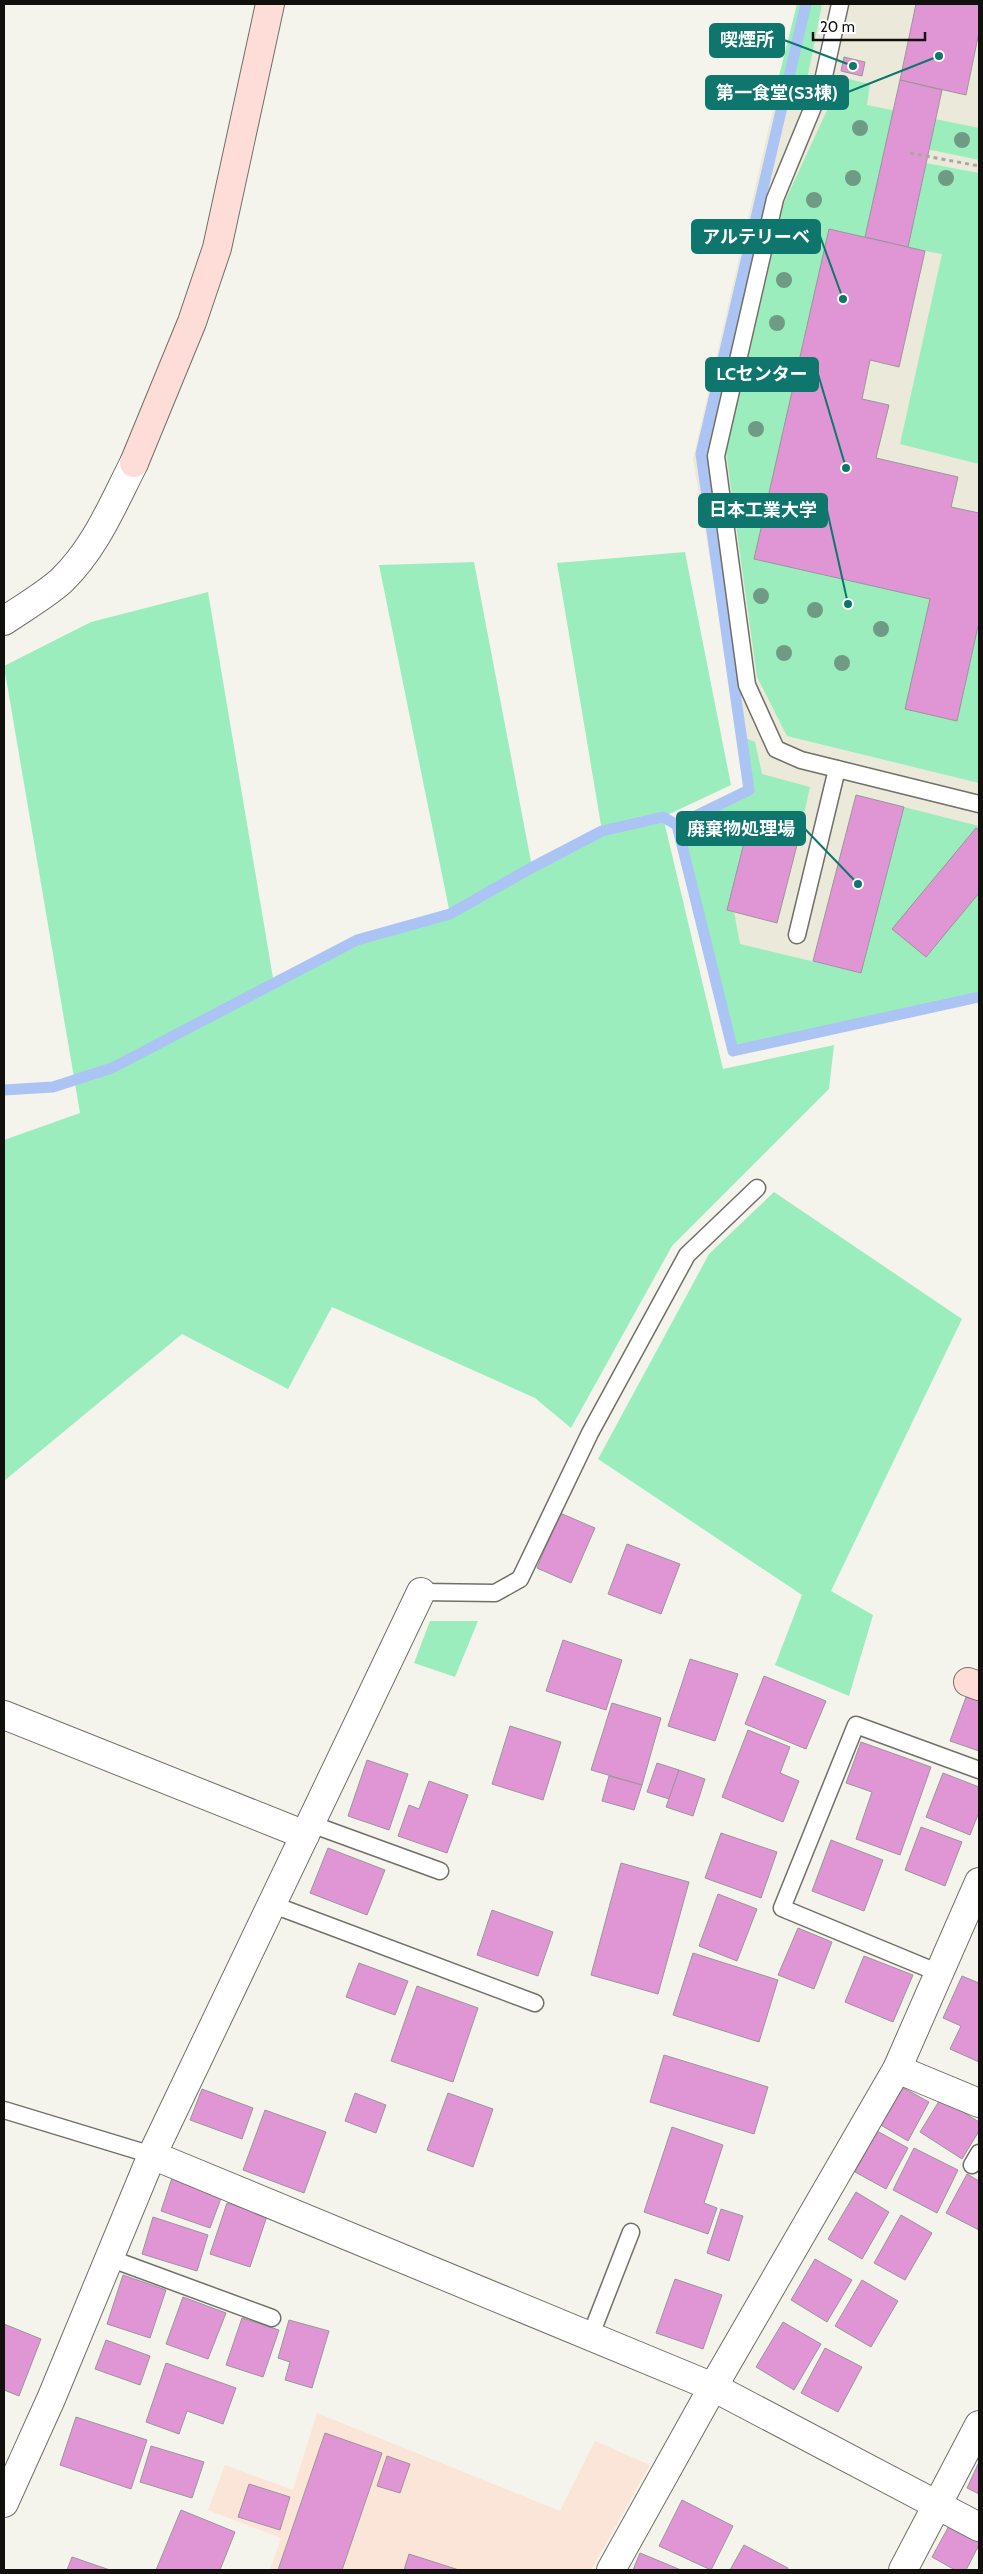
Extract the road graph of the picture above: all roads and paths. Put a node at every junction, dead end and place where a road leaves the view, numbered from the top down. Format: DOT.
graph roads {
  1 [pos="270,4"];
  2 [pos="840,4"];
  3 [pos="910,153"];
  4 [pos="979,166"];
  5 [pos="4,621"];
  6 [pos="837,769"];
  7 [pos="979,804"];
  8 [pos="797,936"];
  9 [pos="757,1188"];
  10 [pos="421,1592"];
  11 [pos="4,1716"];
  12 [pos="979,1770"];
  13 [pos="308,1829"];
  14 [pos="440,1871"];
  15 [pos="979,1882"];
  16 [pos="271,1904"];
  17 [pos="939,1973"];
  18 [pos="535,2003"];
  19 [pos="897,2070"];
  20 [pos="979,2102"];
  21 [pos="4,2110"];
  22 [pos="152,2156"];
  23 [pos="631,2232"];
  24 [pos="109,2258"];
  25 [pos="272,2318"];
  26 [pos="590,2337"];
  27 [pos="713,2387"];
  28 [pos="979,2426"];
  29 [pos="4,2503"];
  30 [pos="938,2505"];
  31 [pos="979,2527"];
  32 [pos="611,2570"];
  33 [pos="903,2570"];
  1 -- 5 [label="street"];
  2 -- 6 [label="lane"];
  3 -- 4 [label="path"];
  6 -- 7 [label="lane"];
  6 -- 8 [label="lane"];
  9 -- 10 [label="lane"];
  10 -- 13 [label="street"];
  11 -- 13 [label="street"];
  12 -- 17 [label="lane"];
  13 -- 14 [label="lane"];
  13 -- 16 [label="street"];
  15 -- 17 [label="street"];
  16 -- 18 [label="lane"];
  16 -- 22 [label="street"];
  17 -- 19 [label="street"];
  19 -- 20 [label="street"];
  19 -- 27 [label="street"];
  21 -- 22 [label="lane"];
  22 -- 24 [label="street"];
  22 -- 26 [label="street"];
  23 -- 26 [label="lane"];
  24 -- 25 [label="lane"];
  24 -- 29 [label="street"];
  26 -- 27 [label="street"];
  27 -- 30 [label="street"];
  27 -- 32 [label="street"];
  28 -- 30 [label="street"];
  30 -- 31 [label="street"];
  30 -- 33 [label="street"];
}
